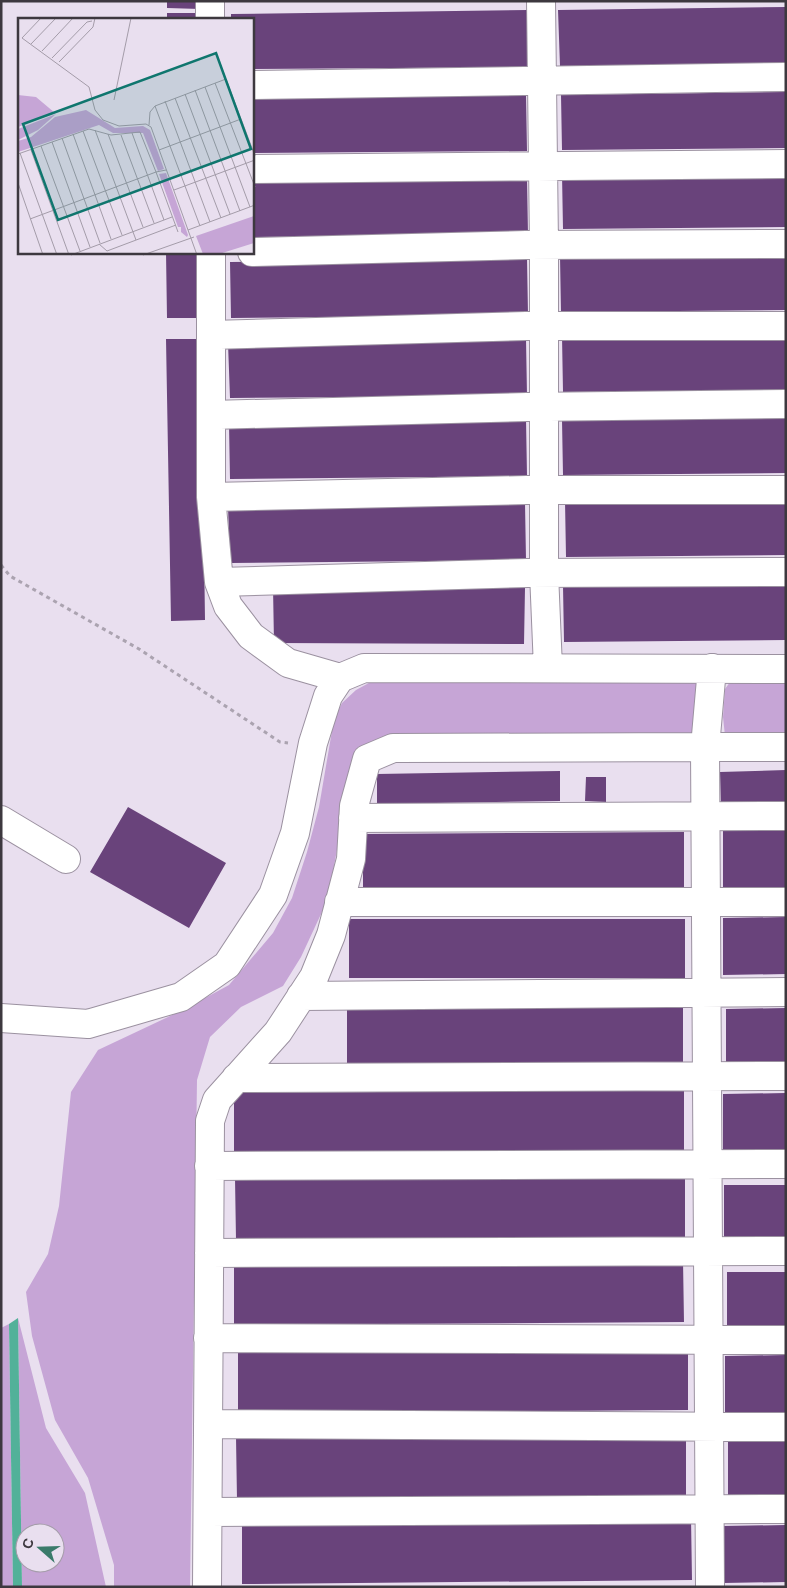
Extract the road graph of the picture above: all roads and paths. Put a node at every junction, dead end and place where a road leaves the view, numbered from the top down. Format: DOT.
graph roads {
  1 [pos="210,1"];
  2 [pos="541,1"];
  3 [pos="210,18"];
  4 [pos="786,77"];
  5 [pos="543,80"];
  6 [pos="254,85"];
  7 [pos="786,164"];
  8 [pos="543,166"];
  9 [pos="254,169"];
  10 [pos="786,244"];
  11 [pos="544,245"];
  12 [pos="254,252"];
  13 [pos="211,254"];
  14 [pos="544,326"];
  15 [pos="786,326"];
  16 [pos="211,335"];
  17 [pos="786,404"];
  18 [pos="544,407"];
  19 [pos="211,415"];
  20 [pos="544,490"];
  21 [pos="786,490"];
  22 [pos="211,497"];
  23 [pos="1,565"];
  24 [pos="786,572"];
  25 [pos="544,573"];
  26 [pos="219,582"];
  27 [pos="548,668"];
  28 [pos="712,668"];
  29 [pos="786,669"];
  30 [pos="340,678"];
  31 [pos="313,743"];
  32 [pos="705,747"];
  33 [pos="786,747"];
  34 [pos="786,816"];
  35 [pos="705,817"];
  36 [pos="353,818"];
  37 [pos="1,820"];
  38 [pos="66,859"];
  39 [pos="339,902"];
  40 [pos="706,902"];
  41 [pos="786,902"];
  42 [pos="786,992"];
  43 [pos="707,993"];
  44 [pos="301,996"];
  45 [pos="1,1018"];
  46 [pos="707,1075"];
  47 [pos="786,1076"];
  48 [pos="236,1078"];
  49 [pos="707,1164"];
  50 [pos="786,1164"];
  51 [pos="209,1166"];
  52 [pos="708,1251"];
  53 [pos="786,1251"];
  54 [pos="209,1253"];
  55 [pos="208,1338"];
  56 [pos="708,1340"];
  57 [pos="786,1340"];
  58 [pos="208,1424"];
  59 [pos="709,1427"];
  60 [pos="786,1427"];
  61 [pos="709,1509"];
  62 [pos="786,1509"];
  63 [pos="208,1512"];
  64 [pos="207,1587"];
  65 [pos="710,1587"];
  1 -- 3 [label="lane"];
  2 -- 5 [label="lane"];
  4 -- 5 [label="lane"];
  5 -- 6 [label="lane"];
  5 -- 8 [label="lane"];
  7 -- 8 [label="lane"];
  8 -- 9 [label="lane"];
  8 -- 11 [label="lane"];
  10 -- 11 [label="lane"];
  11 -- 12 [label="lane"];
  11 -- 14 [label="lane"];
  13 -- 16 [label="lane"];
  14 -- 15 [label="lane"];
  14 -- 16 [label="lane"];
  14 -- 18 [label="lane"];
  16 -- 19 [label="lane"];
  17 -- 18 [label="lane"];
  18 -- 19 [label="lane"];
  18 -- 20 [label="lane"];
  19 -- 22 [label="lane"];
  20 -- 21 [label="lane"];
  20 -- 22 [label="lane"];
  20 -- 25 [label="lane"];
  22 -- 26 [label="lane"];
  23 -- 31 [label="path"];
  24 -- 25 [label="lane"];
  25 -- 26 [label="lane"];
  25 -- 27 [label="lane"];
  26 -- 30 [label="lane"];
  27 -- 28 [label="lane"];
  27 -- 30 [label="lane"];
  28 -- 29 [label="lane"];
  28 -- 32 [label="lane"];
  30 -- 31 [label="lane"];
  31 -- 45 [label="lane"];
  32 -- 33 [label="lane"];
  32 -- 35 [label="lane"];
  32 -- 36 [label="lane"];
  34 -- 35 [label="lane"];
  35 -- 36 [label="lane"];
  35 -- 40 [label="lane"];
  36 -- 39 [label="lane"];
  37 -- 38 [label="lane"];
  39 -- 40 [label="lane"];
  39 -- 44 [label="lane"];
  40 -- 41 [label="lane"];
  40 -- 43 [label="lane"];
  42 -- 43 [label="lane"];
  43 -- 44 [label="lane"];
  43 -- 46 [label="lane"];
  44 -- 48 [label="lane"];
  46 -- 47 [label="lane"];
  46 -- 48 [label="lane"];
  46 -- 49 [label="lane"];
  48 -- 51 [label="lane"];
  49 -- 50 [label="lane"];
  49 -- 51 [label="lane"];
  49 -- 52 [label="lane"];
  51 -- 54 [label="lane"];
  52 -- 53 [label="lane"];
  52 -- 54 [label="lane"];
  52 -- 56 [label="lane"];
  54 -- 55 [label="lane"];
  55 -- 56 [label="lane"];
  55 -- 58 [label="lane"];
  56 -- 57 [label="lane"];
  56 -- 59 [label="lane"];
  58 -- 59 [label="lane"];
  58 -- 63 [label="lane"];
  59 -- 60 [label="lane"];
  59 -- 61 [label="lane"];
  61 -- 62 [label="lane"];
  61 -- 63 [label="lane"];
  61 -- 65 [label="lane"];
  63 -- 64 [label="lane"];
}
